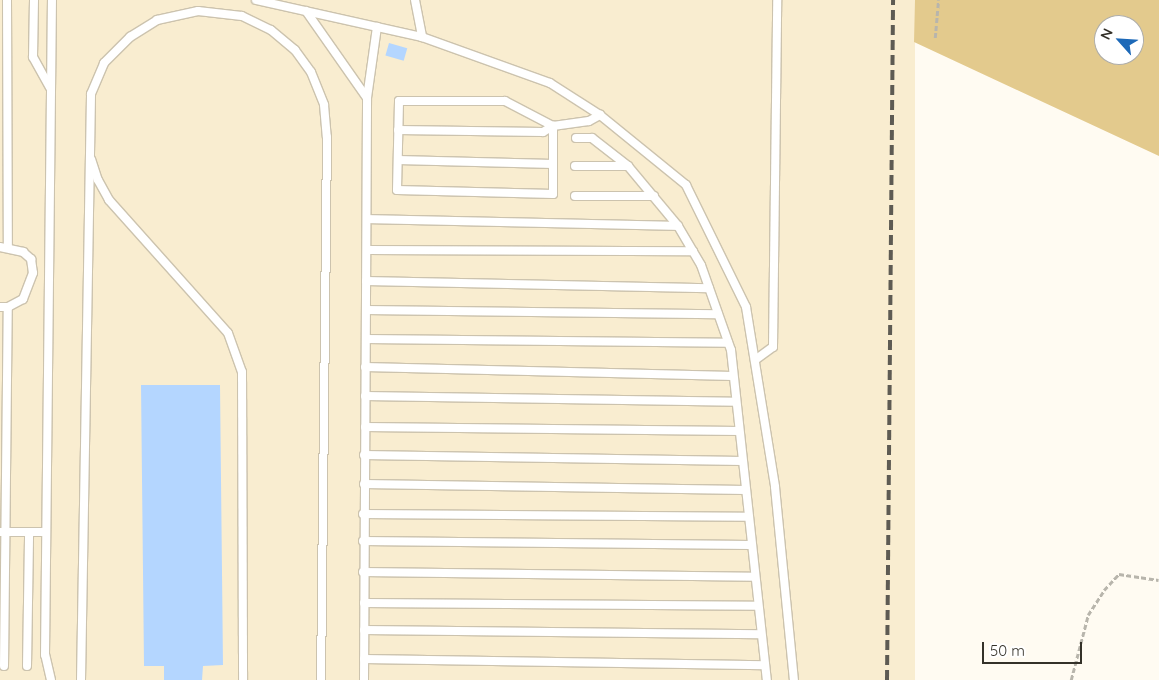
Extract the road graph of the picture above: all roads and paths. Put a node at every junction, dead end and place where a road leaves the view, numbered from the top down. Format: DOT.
graph roads {
  1 [pos="7,0"];
  2 [pos="34,0"];
  3 [pos="52,0"];
  4 [pos="60,0"];
  5 [pos="256,0"];
  6 [pos="415,0"];
  7 [pos="777,0"];
  8 [pos="938,0"];
  9 [pos="306,11"];
  10 [pos="377,27"];
  11 [pos="422,37"];
  12 [pos="935,38"];
  13 [pos="51,90"];
  14 [pos="367,98"];
  15 [pos="600,115"];
  16 [pos="553,126"];
  17 [pos="398,130"];
  18 [pos="576,138"];
  19 [pos="89,152"];
  20 [pos="398,160"];
  21 [pos="553,164"];
  22 [pos="575,166"];
  23 [pos="628,166"];
  24 [pos="575,196"];
  25 [pos="654,196"];
  26 [pos="368,219"];
  27 [pos="678,226"];
  28 [pos="4,247"];
  29 [pos="367,250"];
  30 [pos="693,251"];
  31 [pos="366,281"];
  32 [pos="709,288"];
  33 [pos="4,307"];
  34 [pos="366,310"];
  35 [pos="718,314"];
  36 [pos="366,339"];
  37 [pos="728,342"];
  38 [pos="755,360"];
  39 [pos="365,367"];
  40 [pos="733,376"];
  41 [pos="365,396"];
  42 [pos="736,402"];
  43 [pos="364,427"];
  44 [pos="739,431"];
  45 [pos="364,455"];
  46 [pos="742,461"];
  47 [pos="364,484"];
  48 [pos="745,490"];
  49 [pos="364,514"];
  50 [pos="748,517"];
  51 [pos="3,532"];
  52 [pos="29,532"];
  53 [pos="46,532"];
  54 [pos="363,541"];
  55 [pos="750,545"];
  56 [pos="363,572"];
  57 [pos="754,577"];
  58 [pos="1159,580"];
  59 [pos="364,603"];
  60 [pos="758,606"];
  61 [pos="364,630"];
  62 [pos="762,634"];
  63 [pos="364,659"];
  64 [pos="765,665"];
  65 [pos="4,666"];
  66 [pos="27,666"];
  67 [pos="51,680"];
  68 [pos="81,680"];
  69 [pos="243,680"];
  70 [pos="321,680"];
  71 [pos="364,680"];
  72 [pos="767,680"];
  73 [pos="794,680"];
  74 [pos="1071,680"];
  1 -- 28 [label="lane"];
  2 -- 13 [label="lane"];
  3 -- 4 [label="lane"];
  3 -- 13 [label="lane"];
  5 -- 9 [label="lane"];
  6 -- 11 [label="lane"];
  7 -- 38 [label="lane"];
  8 -- 12 [label="path"];
  9 -- 10 [label="lane"];
  9 -- 14 [label="lane"];
  10 -- 11 [label="lane"];
  10 -- 14 [label="lane"];
  11 -- 15 [label="lane"];
  13 -- 53 [label="lane"];
  14 -- 26 [label="lane"];
  15 -- 16 [label="lane"];
  15 -- 38 [label="lane"];
  16 -- 17 [label="lane"];
  16 -- 17 [label="lane"];
  16 -- 21 [label="lane"];
  17 -- 20 [label="lane"];
  18 -- 23 [label="lane"];
  19 -- 68 [label="lane"];
  19 -- 69 [label="lane"];
  19 -- 70 [label="lane"];
  20 -- 21 [label="lane"];
  20 -- 21 [label="lane"];
  22 -- 23 [label="lane"];
  23 -- 25 [label="lane"];
  24 -- 25 [label="lane"];
  25 -- 27 [label="lane"];
  26 -- 27 [label="lane"];
  26 -- 29 [label="lane"];
  27 -- 30 [label="lane"];
  28 -- 33 [label="lane"];
  29 -- 30 [label="lane"];
  29 -- 31 [label="lane"];
  30 -- 32 [label="lane"];
  31 -- 32 [label="lane"];
  31 -- 34 [label="lane"];
  32 -- 35 [label="lane"];
  33 -- 51 [label="lane"];
  34 -- 35 [label="lane"];
  34 -- 36 [label="lane"];
  35 -- 37 [label="lane"];
  36 -- 37 [label="lane"];
  36 -- 39 [label="lane"];
  37 -- 40 [label="lane"];
  38 -- 73 [label="lane"];
  39 -- 40 [label="lane"];
  39 -- 41 [label="lane"];
  40 -- 42 [label="lane"];
  41 -- 42 [label="lane"];
  41 -- 43 [label="lane"];
  42 -- 44 [label="lane"];
  43 -- 44 [label="lane"];
  43 -- 45 [label="lane"];
  44 -- 46 [label="lane"];
  45 -- 46 [label="lane"];
  45 -- 47 [label="lane"];
  46 -- 48 [label="lane"];
  47 -- 48 [label="lane"];
  47 -- 49 [label="lane"];
  48 -- 50 [label="lane"];
  49 -- 50 [label="lane"];
  49 -- 54 [label="lane"];
  50 -- 55 [label="lane"];
  51 -- 52 [label="lane"];
  51 -- 65 [label="lane"];
  52 -- 53 [label="lane"];
  52 -- 66 [label="lane"];
  53 -- 67 [label="lane"];
  54 -- 55 [label="lane"];
  54 -- 56 [label="lane"];
  55 -- 57 [label="lane"];
  56 -- 57 [label="lane"];
  56 -- 59 [label="lane"];
  57 -- 60 [label="lane"];
  58 -- 74 [label="path"];
  59 -- 60 [label="lane"];
  59 -- 61 [label="lane"];
  60 -- 62 [label="lane"];
  61 -- 62 [label="lane"];
  61 -- 63 [label="lane"];
  62 -- 64 [label="lane"];
  63 -- 64 [label="lane"];
  63 -- 71 [label="lane"];
  64 -- 72 [label="lane"];
}
